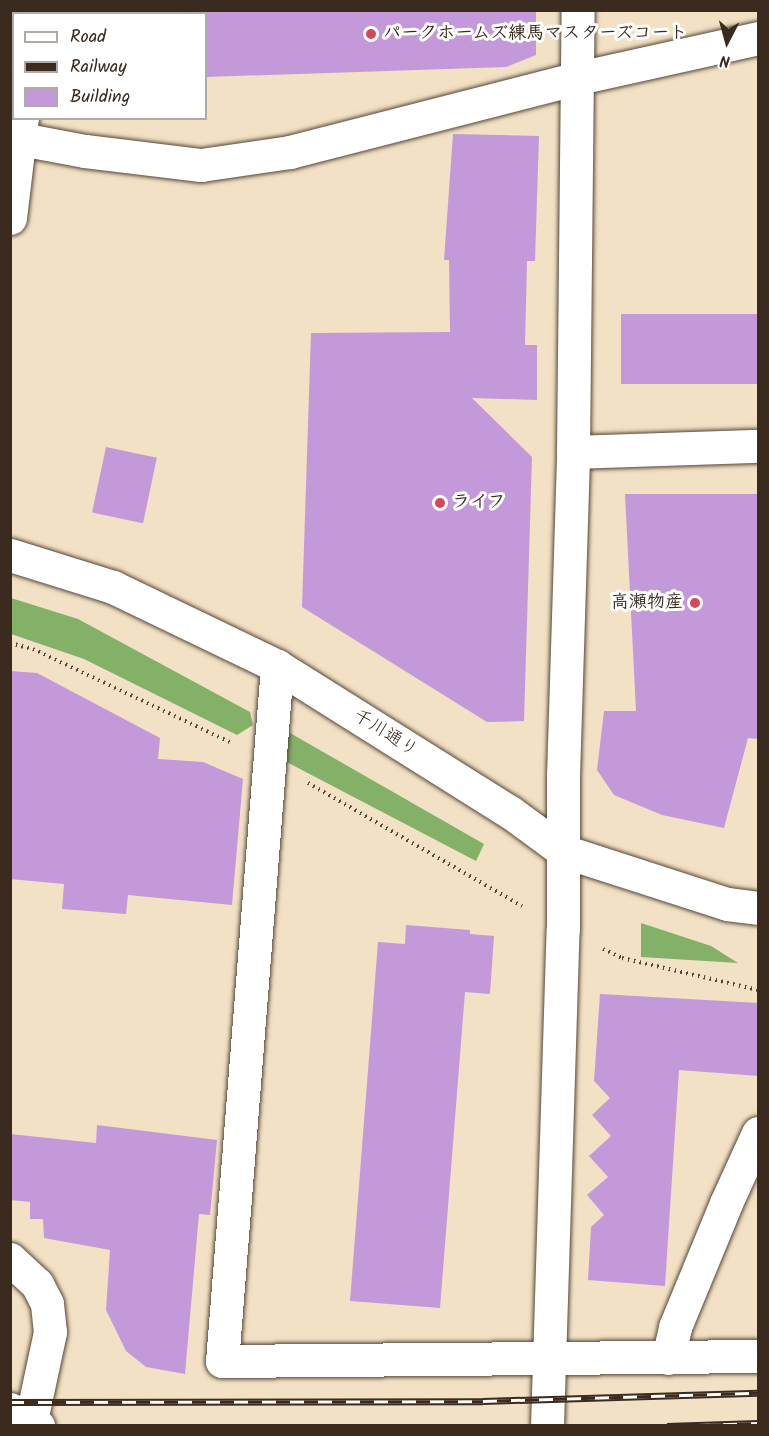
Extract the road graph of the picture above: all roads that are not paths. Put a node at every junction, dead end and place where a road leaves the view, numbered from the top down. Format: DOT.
graph roads {
  1 [pos="578,10"];
  2 [pos="759,38"];
  3 [pos="578,78"];
  4 [pos="17,131"];
  5 [pos="10,218"];
  6 [pos="759,446"];
  7 [pos="573,452"];
  8 [pos="10,555"];
  9 [pos="277,666"];
  10 [pos="563,851"];
  11 [pos="759,908"];
  12 [pos="759,1133"];
  13 [pos="10,1260"];
  14 [pos="759,1356"];
  15 [pos="549,1359"];
  16 [pos="668,1359"];
  17 [pos="26,1419"];
  18 [pos="547,1425"];
  1 -- 3 [label="street"];
  2 -- 3 [label="street"];
  3 -- 4 [label="street"];
  3 -- 7 [label="street"];
  4 -- 5 [label="street"];
  6 -- 7 [label="street"];
  7 -- 10 [label="street"];
  8 -- 9 [label="street, 千川通り"];
  9 -- 10 [label="street, 千川通り"];
  9 -- 15 [label="street"];
  10 -- 11 [label="street, 千川通り"];
  10 -- 15 [label="street"];
  12 -- 16 [label="street"];
  13 -- 17 [label="street"];
  14 -- 16 [label="street"];
  15 -- 16 [label="street"];
  15 -- 18 [label="street"];
}
